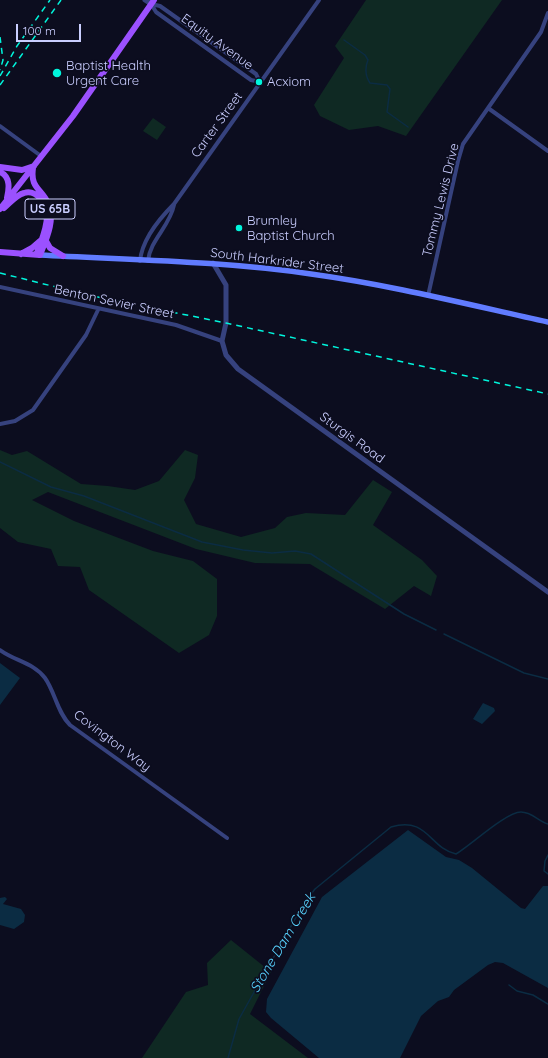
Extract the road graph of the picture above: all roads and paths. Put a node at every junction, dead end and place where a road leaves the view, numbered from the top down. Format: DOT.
graph roads {
  1 [pos="145,0"];
  2 [pos="319,0"];
  3 [pos="153,2"];
  4 [pos="548,13"];
  5 [pos="260,82"];
  6 [pos="488,108"];
  7 [pos="0,126"];
  8 [pos="548,151"];
  9 [pos="41,156"];
  10 [pos="34,166"];
  11 [pos="0,167"];
  12 [pos="0,172"];
  13 [pos="6,202"];
  14 [pos="174,204"];
  15 [pos="0,210"];
  16 [pos="43,240"];
  17 [pos="0,252"];
  18 [pos="20,254"];
  19 [pos="38,255"];
  20 [pos="63,256"];
  21 [pos="140,261"];
  22 [pos="148,262"];
  23 [pos="213,263"];
  24 [pos="0,287"];
  25 [pos="428,296"];
  26 [pos="98,310"];
  27 [pos="548,322"];
  28 [pos="222,341"];
  29 [pos="0,424"];
  30 [pos="548,592"];
  31 [pos="0,650"];
  32 [pos="227,838"];
  1 -- 3 [label="street, Equity Avenue"];
  2 -- 5 [label="street, Carter Street"];
  3 -- 5 [label="street, Equity Avenue"];
  3 -- 5 [label="street, Equity Avenue"];
  3 -- 9 [label="main road"];
  4 -- 6 [label="street, Tommy Lewis Drive"];
  5 -- 14 [label="street, Carter Street"];
  6 -- 8 [label="street"];
  6 -- 25 [label="street, Tommy Lewis Drive"];
  7 -- 9 [label="street"];
  9 -- 10 [label="main road"];
  10 -- 11 [label="main road"];
  10 -- 13 [label="main road"];
  10 -- 16 [label="main road, US 65B"];
  12 -- 13 [label="main road"];
  13 -- 15 [label="main road"];
  14 -- 21 [label="street, Carter Street"];
  14 -- 22 [label="street, Carter Street"];
  15 -- 16 [label="main road"];
  16 -- 18 [label="main road"];
  16 -- 19 [label="main road"];
  16 -- 20 [label="main road"];
  17 -- 18 [label="main road, South Harkrider Street"];
  18 -- 19 [label="main road, South Harkrider Street"];
  19 -- 20 [label="main road, South Harkrider Street"];
  20 -- 21 [label="main road, South Harkrider Street"];
  21 -- 22 [label="main road, South Harkrider Street"];
  22 -- 23 [label="main road, South Harkrider Street"];
  23 -- 25 [label="main road, South Harkrider Street"];
  23 -- 28 [label="street"];
  24 -- 26 [label="street, Benton Sevier Street"];
  25 -- 27 [label="main road, South Harkrider Street"];
  26 -- 28 [label="street, Benton Sevier Street"];
  26 -- 29 [label="street"];
  28 -- 30 [label="street, Sturgis Road"];
  31 -- 32 [label="street, Covington Way"];
}
